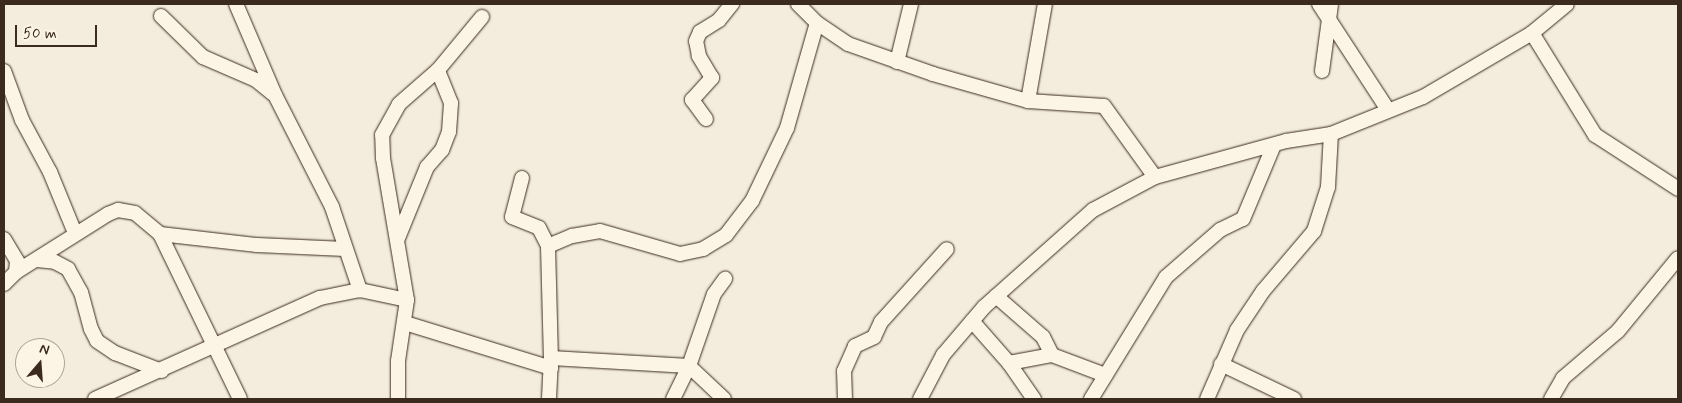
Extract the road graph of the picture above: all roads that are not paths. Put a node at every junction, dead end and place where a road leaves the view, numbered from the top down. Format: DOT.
graph roads {
  1 [pos="236,4"];
  2 [pos="732,4"];
  3 [pos="798,4"];
  4 [pos="911,4"];
  5 [pos="1045,4"];
  6 [pos="1319,4"];
  7 [pos="1331,4"];
  8 [pos="1567,4"];
  9 [pos="161,16"];
  10 [pos="482,17"];
  11 [pos="1328,18"];
  12 [pos="817,23"];
  13 [pos="1532,33"];
  14 [pos="897,62"];
  15 [pos="438,70"];
  16 [pos="4,71"];
  17 [pos="1322,71"];
  18 [pos="275,95"];
  19 [pos="1028,101"];
  20 [pos="1388,110"];
  21 [pos="706,119"];
  22 [pos="1331,134"];
  23 [pos="1274,146"];
  24 [pos="1154,177"];
  25 [pos="522,178"];
  26 [pos="1678,188"];
  27 [pos="75,233"];
  28 [pos="160,234"];
  29 [pos="398,238"];
  30 [pos="4,239"];
  31 [pos="548,246"];
  32 [pos="947,248"];
  33 [pos="346,249"];
  34 [pos="1678,258"];
  35 [pos="37,260"];
  36 [pos="16,272"];
  37 [pos="725,279"];
  38 [pos="4,284"];
  39 [pos="360,290"];
  40 [pos="996,296"];
  41 [pos="407,300"];
  42 [pos="972,321"];
  43 [pos="406,323"];
  44 [pos="214,347"];
  45 [pos="1052,355"];
  46 [pos="551,363"];
  47 [pos="1009,363"];
  48 [pos="1222,364"];
  49 [pos="689,366"];
  50 [pos="162,371"];
  51 [pos="1105,376"];
  52 [pos="94,399"];
  53 [pos="240,399"];
  54 [pos="398,399"];
  55 [pos="548,399"];
  56 [pos="673,399"];
  57 [pos="724,399"];
  58 [pos="846,399"];
  59 [pos="920,399"];
  60 [pos="1034,399"];
  61 [pos="1091,399"];
  62 [pos="1207,399"];
  63 [pos="1294,399"];
  64 [pos="1551,399"];
  1 -- 18 [label="street"];
  2 -- 21 [label="street"];
  3 -- 12 [label="street"];
  4 -- 14 [label="street"];
  5 -- 19 [label="street"];
  6 -- 11 [label="street"];
  7 -- 11 [label="street"];
  8 -- 13 [label="street"];
  9 -- 18 [label="street"];
  10 -- 15 [label="street"];
  11 -- 17 [label="street"];
  11 -- 20 [label="street"];
  12 -- 14 [label="street"];
  12 -- 31 [label="street"];
  13 -- 20 [label="street"];
  13 -- 26 [label="street"];
  14 -- 19 [label="street"];
  15 -- 29 [label="street"];
  15 -- 29 [label="street"];
  16 -- 27 [label="street"];
  18 -- 33 [label="street"];
  19 -- 24 [label="street"];
  20 -- 22 [label="street"];
  22 -- 23 [label="street"];
  22 -- 48 [label="street"];
  23 -- 24 [label="street"];
  23 -- 51 [label="street"];
  24 -- 40 [label="street"];
  25 -- 31 [label="street"];
  27 -- 28 [label="street"];
  27 -- 35 [label="street"];
  28 -- 33 [label="street"];
  28 -- 44 [label="street"];
  29 -- 41 [label="street"];
  30 -- 36 [label="street"];
  31 -- 46 [label="street"];
  32 -- 58 [label="street"];
  33 -- 39 [label="street"];
  34 -- 64 [label="street"];
  35 -- 36 [label="street"];
  35 -- 50 [label="street"];
  36 -- 38 [label="street"];
  37 -- 49 [label="street"];
  39 -- 41 [label="street"];
  39 -- 44 [label="street"];
  40 -- 42 [label="street"];
  40 -- 45 [label="street"];
  41 -- 43 [label="street"];
  42 -- 47 [label="street"];
  42 -- 59 [label="street"];
  43 -- 46 [label="street"];
  43 -- 54 [label="street"];
  44 -- 50 [label="street"];
  44 -- 53 [label="street"];
  45 -- 47 [label="street"];
  45 -- 51 [label="street"];
  46 -- 49 [label="street"];
  46 -- 55 [label="street"];
  47 -- 60 [label="street"];
  48 -- 62 [label="street"];
  48 -- 63 [label="street"];
  49 -- 56 [label="street"];
  49 -- 57 [label="street"];
  50 -- 52 [label="street"];
  51 -- 61 [label="street"];
}
